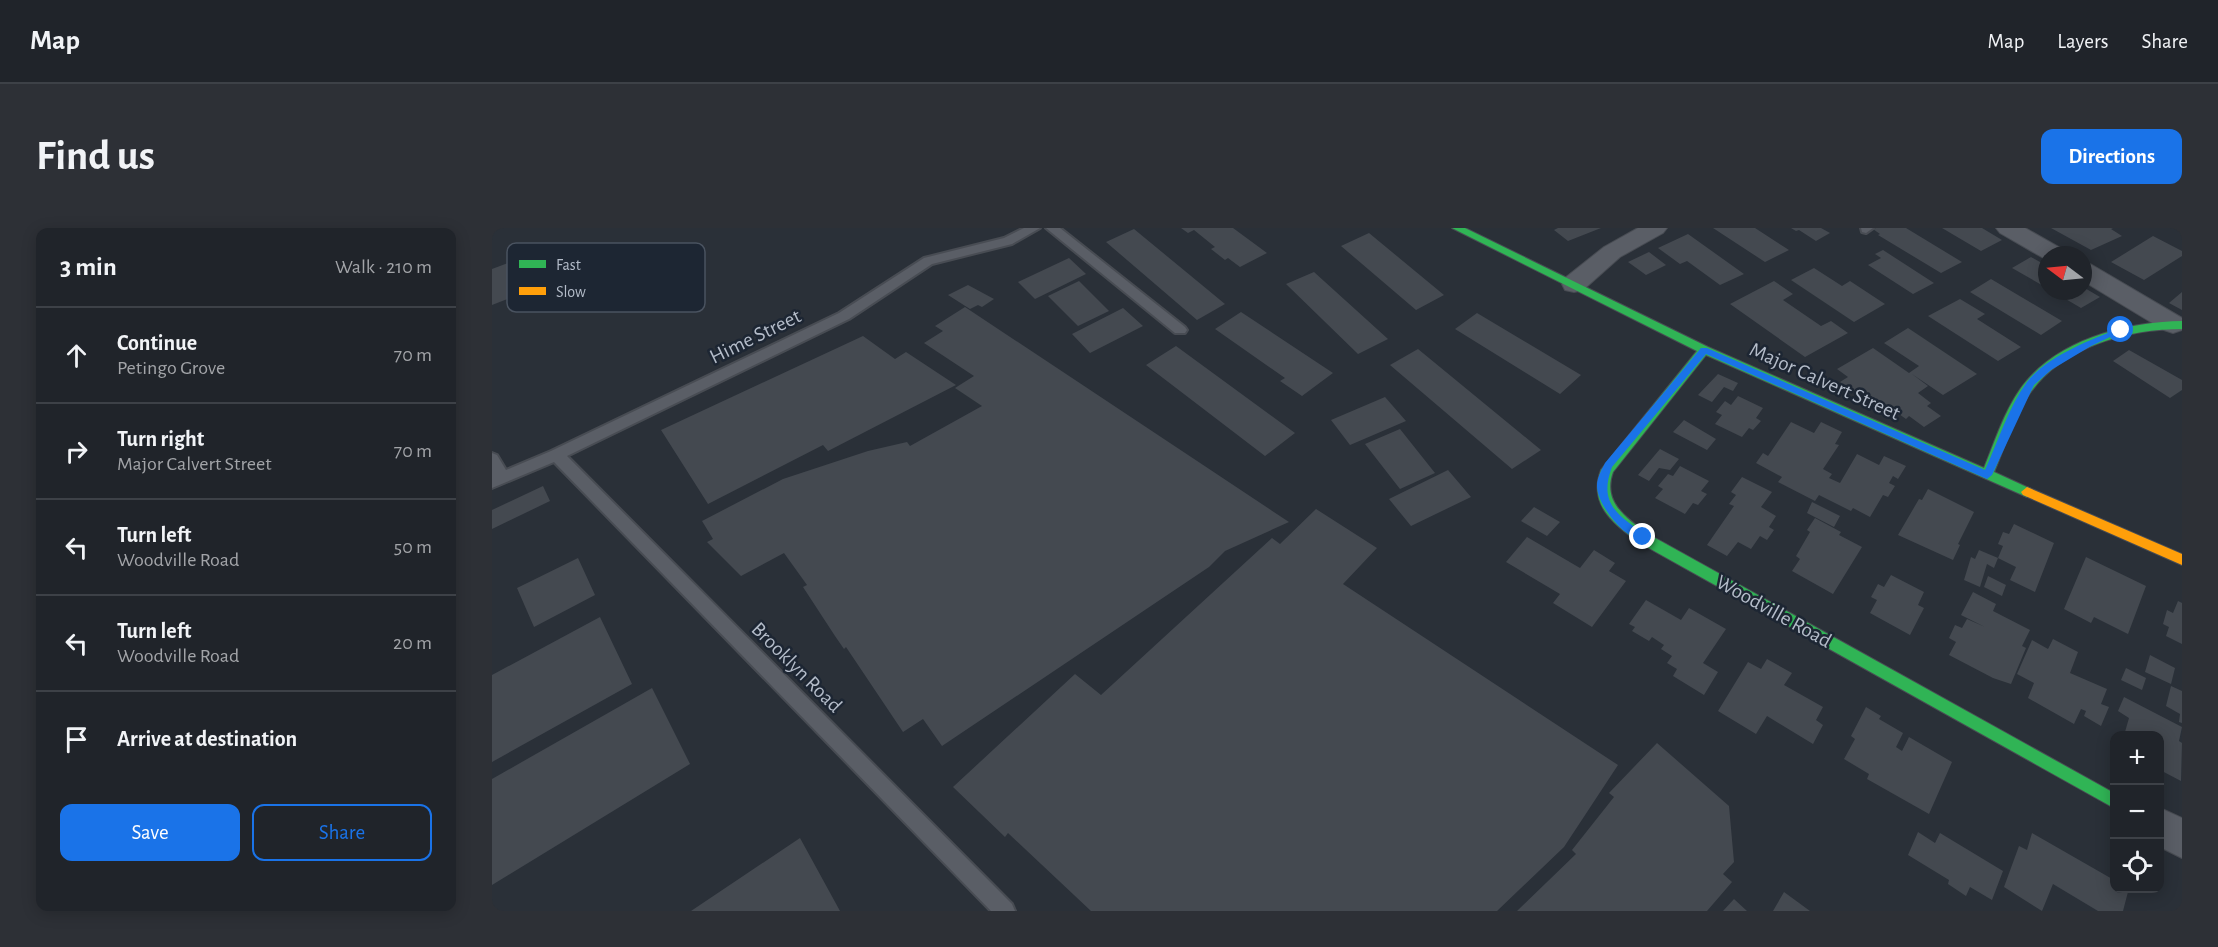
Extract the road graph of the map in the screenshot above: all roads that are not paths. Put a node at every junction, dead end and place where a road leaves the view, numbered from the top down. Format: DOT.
graph roads {
  1 [pos="1034,228"];
  2 [pos="1052,228"];
  3 [pos="1457,228"];
  4 [pos="1655,228"];
  5 [pos="2008,228"];
  6 [pos="2040,246"];
  7 [pos="2092,275"];
  8 [pos="1574,284"];
  9 [pos="2177,325"];
  10 [pos="1180,330"];
  11 [pos="1704,350"];
  12 [pos="556,455"];
  13 [pos="492,459"];
  14 [pos="1987,475"];
  15 [pos="498,480"];
  16 [pos="2182,560"];
  17 [pos="2110,798"];
  18 [pos="2164,828"];
  19 [pos="2182,839"];
  20 [pos="1005,911"];
  1 -- 12 [label="lane, Hime Street"];
  2 -- 10 [label="lane"];
  3 -- 8 [label="street, Major Calvert Street"];
  4 -- 8 [label="street"];
  5 -- 6 [label="street"];
  7 -- 9 [label="street"];
  8 -- 11 [label="street, Major Calvert Street"];
  9 -- 14 [label="street"];
  11 -- 14 [label="street, Major Calvert Street"];
  11 -- 17 [label="street, Woodville Road"];
  12 -- 15 [label="lane, Hime Street"];
  12 -- 20 [label="lane, Brooklyn Road"];
  13 -- 15 [label="lane"];
  14 -- 16 [label="street, Major Calvert Street"];
  18 -- 19 [label="street"];
}
